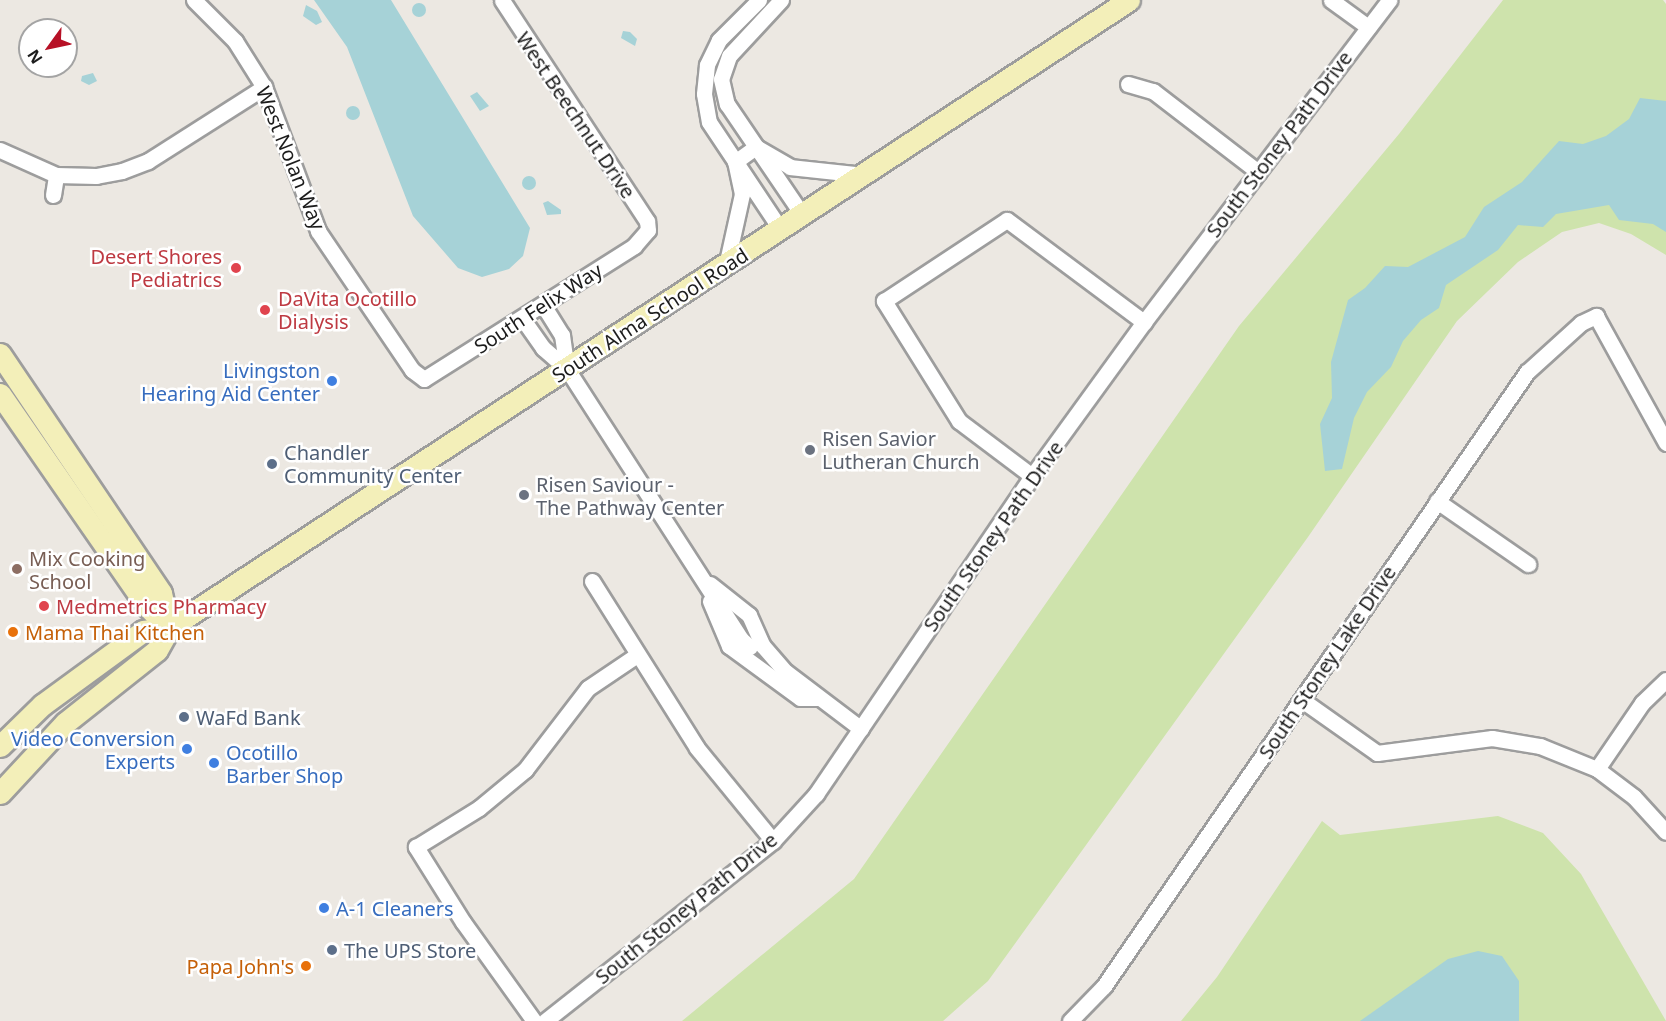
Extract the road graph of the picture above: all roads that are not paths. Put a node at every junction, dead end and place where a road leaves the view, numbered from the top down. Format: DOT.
graph roads {
  1 [pos="194,0"];
  2 [pos="502,0"];
  3 [pos="759,0"];
  4 [pos="781,0"];
  5 [pos="1129,0"];
  6 [pos="1331,0"];
  7 [pos="1389,0"];
  8 [pos="1368,27"];
  9 [pos="1128,84"];
  10 [pos="264,87"];
  11 [pos="726,98"];
  12 [pos="706,105"];
  13 [pos="756,147"];
  14 [pos="0,150"];
  15 [pos="735,162"];
  16 [pos="1258,171"];
  17 [pos="57,175"];
  18 [pos="864,175"];
  19 [pos="53,195"];
  20 [pos="802,216"];
  21 [pos="648,230"];
  22 [pos="781,230"];
  23 [pos="726,266"];
  24 [pos="543,305"];
  25 [pos="522,318"];
  26 [pos="1144,322"];
  27 [pos="0,354"];
  28 [pos="567,369"];
  29 [pos="424,379"];
  30 [pos="0,394"];
  31 [pos="1666,443"];
  32 [pos="1032,476"];
  33 [pos="1437,501"];
  34 [pos="1528,564"];
  35 [pos="592,581"];
  36 [pos="169,628"];
  37 [pos="752,648"];
  38 [pos="636,655"];
  39 [pos="1666,680"];
  40 [pos="818,699"];
  41 [pos="1302,700"];
  42 [pos="861,729"];
  43 [pos="0,746"];
  44 [pos="1597,769"];
  45 [pos="0,794"];
  46 [pos="1666,832"];
  47 [pos="773,841"];
  48 [pos="534,1021"];
  49 [pos="545,1021"];
  50 [pos="1070,1021"];
  1 -- 10 [label="street, West Nolan Way"];
  2 -- 21 [label="street, West Beechnut Drive"];
  3 -- 12 [label="street"];
  4 -- 11 [label="street"];
  5 -- 18 [label="main road, South Alma School Road"];
  6 -- 8 [label="street"];
  7 -- 8 [label="street, South Stoney Path Drive"];
  8 -- 16 [label="street, South Stoney Path Drive"];
  9 -- 16 [label="street"];
  10 -- 17 [label="street"];
  10 -- 29 [label="street, West Nolan Way"];
  11 -- 12 [label="street"];
  11 -- 13 [label="street"];
  12 -- 15 [label="street"];
  13 -- 15 [label="street"];
  13 -- 18 [label="street"];
  13 -- 20 [label="street"];
  14 -- 17 [label="street"];
  15 -- 22 [label="street"];
  15 -- 23 [label="street"];
  16 -- 26 [label="street, South Stoney Path Drive"];
  17 -- 19 [label="street"];
  18 -- 20 [label="main road, South Alma School Road"];
  20 -- 22 [label="main road, South Alma School Road"];
  21 -- 24 [label="street, South Felix Way"];
  22 -- 23 [label="main road, South Alma School Road"];
  23 -- 28 [label="main road, South Alma School Road"];
  24 -- 25 [label="street, South Felix Way"];
  24 -- 28 [label="street"];
  25 -- 28 [label="street"];
  25 -- 29 [label="street, South Felix Way"];
  26 -- 32 [label="street, South Stoney Path Drive"];
  26 -- 32 [label="street"];
  27 -- 36 [label="main road"];
  28 -- 36 [label="main road, South Alma School Road"];
  28 -- 37 [label="street"];
  30 -- 36 [label="main road"];
  31 -- 33 [label="street, South Stoney Lake Drive"];
  32 -- 42 [label="street, South Stoney Path Drive"];
  33 -- 34 [label="street"];
  33 -- 41 [label="street, South Stoney Lake Drive"];
  35 -- 38 [label="street"];
  36 -- 43 [label="main road, South Alma School Road"];
  36 -- 45 [label="main road, South Alma School Road"];
  37 -- 40 [label="street"];
  37 -- 40 [label="street"];
  38 -- 47 [label="street"];
  38 -- 48 [label="street"];
  39 -- 44 [label="street"];
  40 -- 42 [label="street"];
  41 -- 44 [label="street"];
  41 -- 50 [label="street, South Stoney Lake Drive"];
  42 -- 47 [label="street, South Stoney Path Drive"];
  44 -- 46 [label="street"];
  47 -- 49 [label="street, South Stoney Path Drive"];
}
